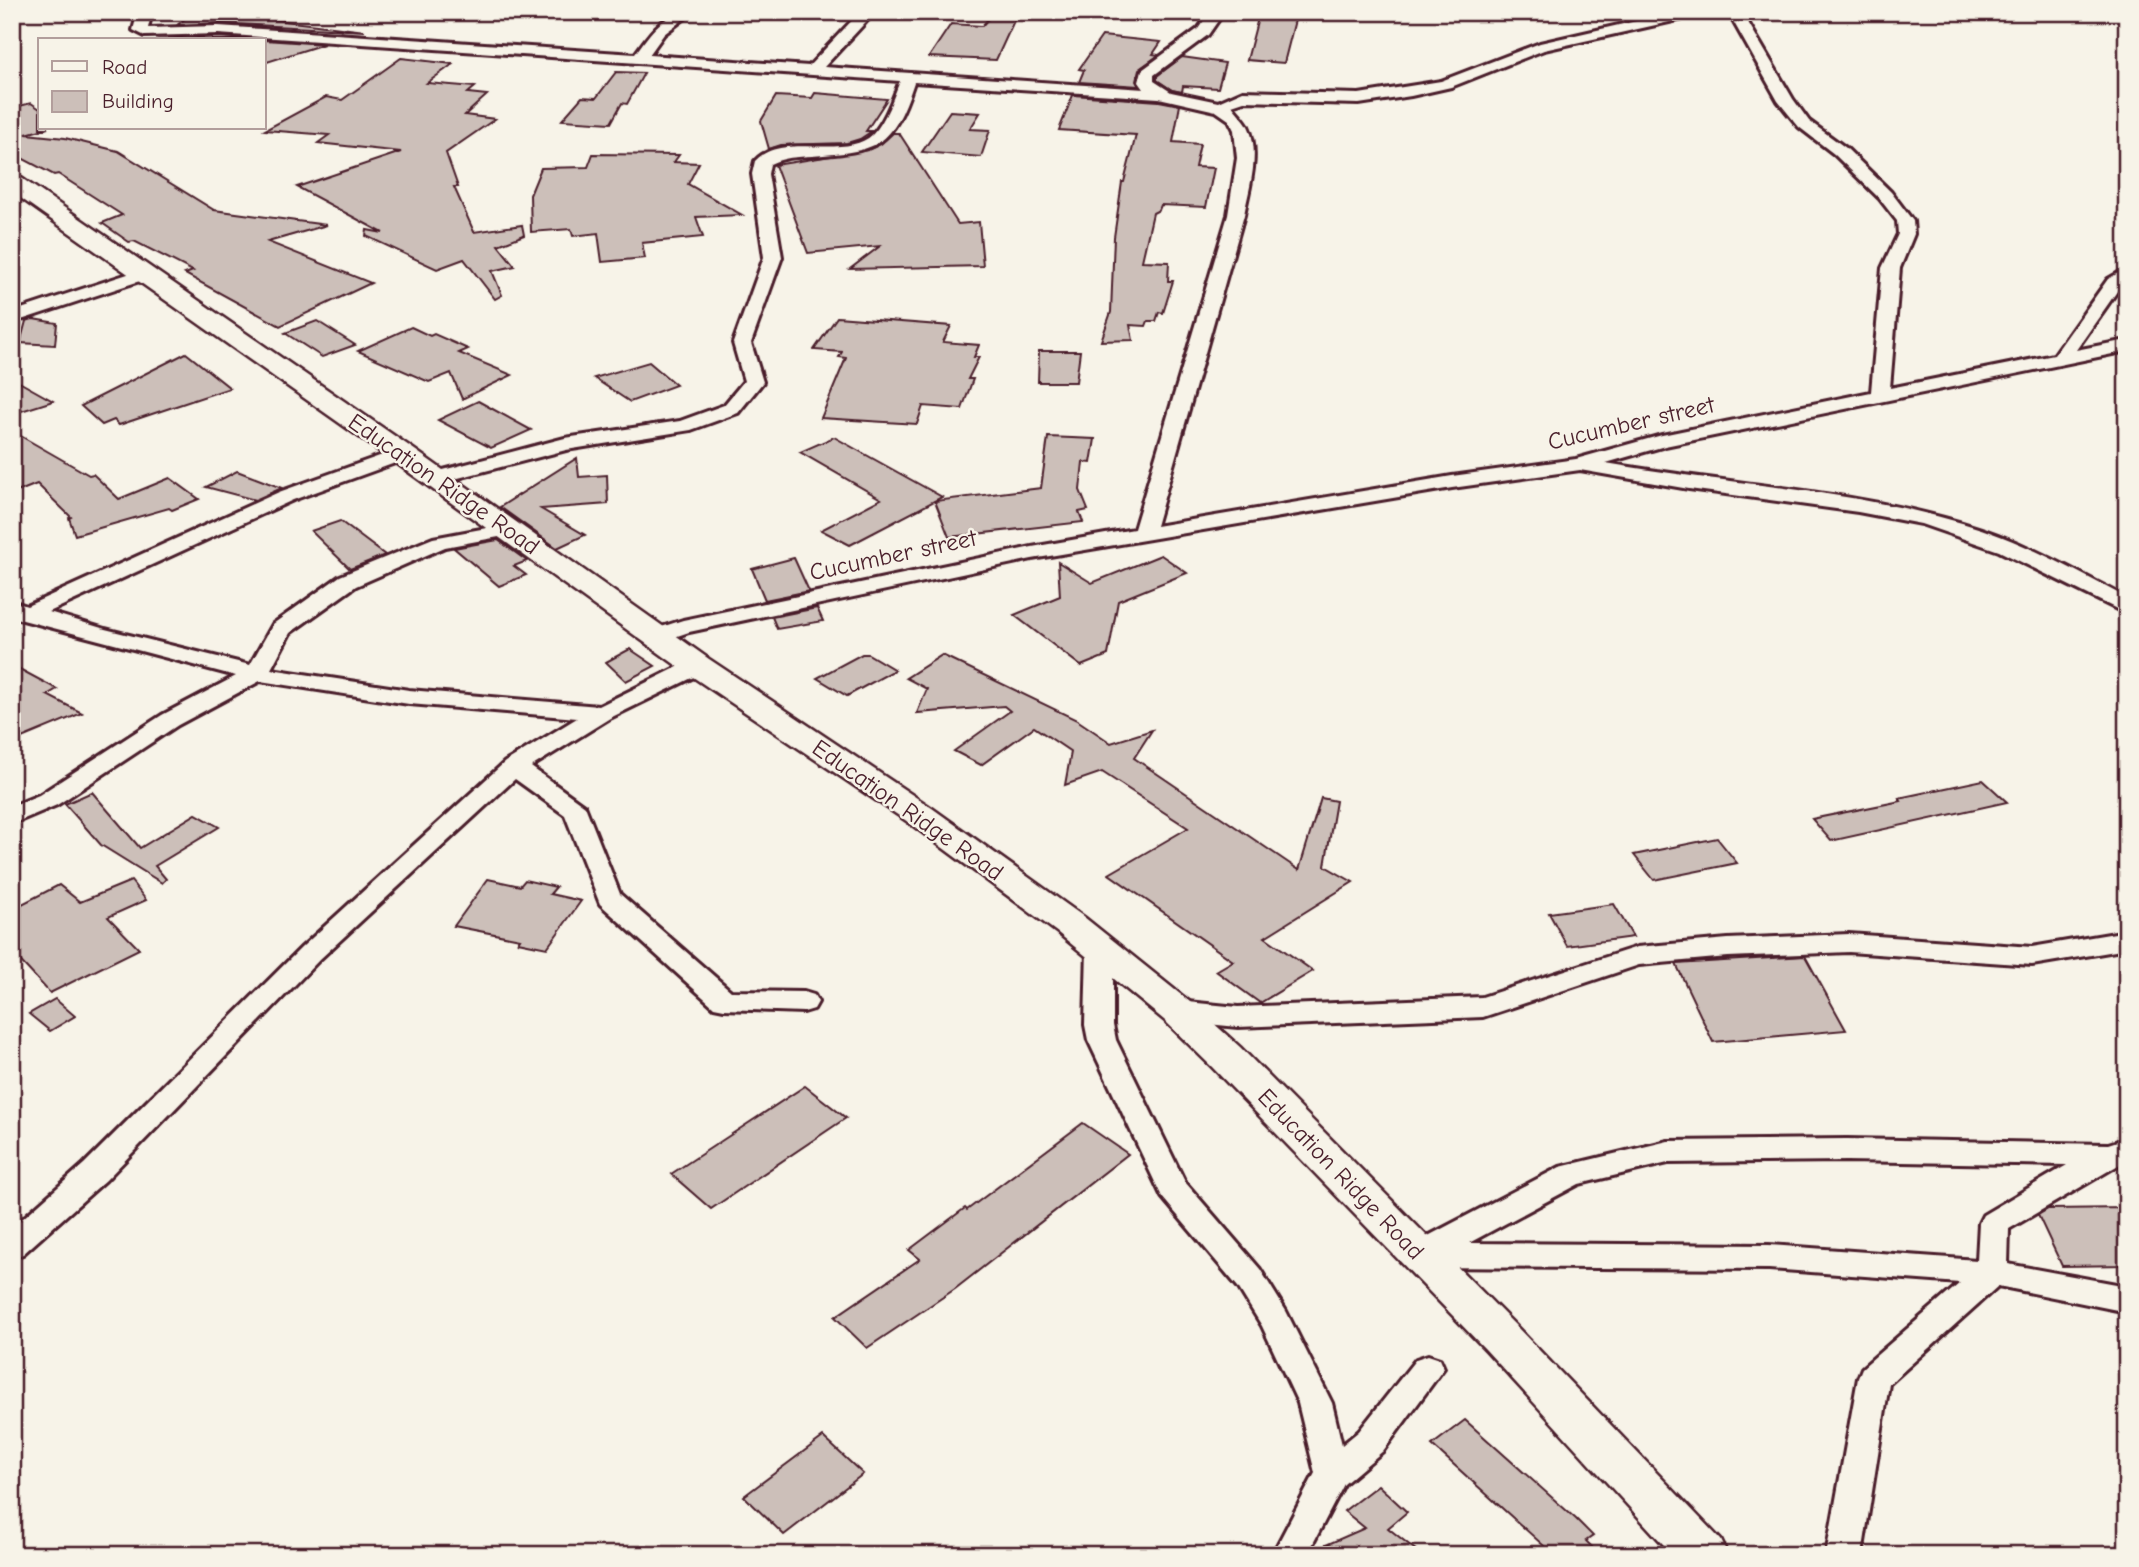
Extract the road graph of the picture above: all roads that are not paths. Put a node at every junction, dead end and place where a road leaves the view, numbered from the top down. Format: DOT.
graph roads {
  1 [pos="145,12"];
  2 [pos="686,12"];
  3 [pos="868,12"];
  4 [pos="1217,12"];
  5 [pos="1696,12"];
  6 [pos="1735,12"];
  7 [pos="640,57"];
  8 [pos="811,72"];
  9 [pos="908,78"];
  10 [pos="1157,94"];
  11 [pos="1223,108"];
  12 [pos="12,182"];
  13 [pos="2127,273"];
  14 [pos="142,274"];
  15 [pos="12,318"];
  16 [pos="2127,345"];
  17 [pos="2060,359"];
  18 [pos="1880,396"];
  19 [pos="402,454"];
  20 [pos="1578,465"];
  21 [pos="435,478"];
  22 [pos="508,530"];
  23 [pos="1143,536"];
  24 [pos="2127,607"];
  25 [pos="20,611"];
  26 [pos="657,636"];
  27 [pos="698,666"];
  28 [pos="257,674"];
  29 [pos="602,713"];
  30 [pos="514,767"];
  31 [pos="12,816"];
  32 [pos="2127,940"];
  33 [pos="1100,949"];
  34 [pos="804,1002"];
  35 [pos="1177,1011"];
  36 [pos="2118,1152"];
  37 [pos="12,1246"];
  38 [pos="1420,1255"];
  39 [pos="1992,1273"];
  40 [pos="2127,1299"];
  41 [pos="1428,1368"];
  42 [pos="1332,1474"];
  43 [pos="1289,1555"];
  44 [pos="1704,1555"];
  45 [pos="1844,1555"];
  1 -- 7 [label="street"];
  2 -- 7 [label="street"];
  3 -- 8 [label="street"];
  4 -- 10 [label="street"];
  5 -- 11 [label="street"];
  6 -- 18 [label="street"];
  7 -- 8 [label="street"];
  8 -- 9 [label="street"];
  9 -- 10 [label="street"];
  9 -- 21 [label="street"];
  10 -- 11 [label="street"];
  11 -- 23 [label="street"];
  12 -- 14 [label="main road, Education Ridge Road"];
  13 -- 17 [label="street"];
  14 -- 15 [label="street"];
  14 -- 19 [label="main road, Education Ridge Road"];
  16 -- 17 [label="street, Cucumber street"];
  17 -- 18 [label="street, Cucumber street"];
  18 -- 20 [label="street, Cucumber street"];
  19 -- 21 [label="main road, Education Ridge Road"];
  19 -- 25 [label="street"];
  20 -- 23 [label="street, Cucumber street"];
  20 -- 24 [label="street"];
  21 -- 22 [label="main road, Education Ridge Road"];
  22 -- 26 [label="main road, Education Ridge Road"];
  22 -- 28 [label="street"];
  23 -- 26 [label="street, Cucumber street"];
  25 -- 28 [label="street"];
  26 -- 27 [label="main road, Education Ridge Road"];
  27 -- 29 [label="street"];
  27 -- 33 [label="main road, Education Ridge Road"];
  28 -- 29 [label="street"];
  28 -- 31 [label="street"];
  29 -- 30 [label="street"];
  30 -- 34 [label="street"];
  30 -- 37 [label="street"];
  32 -- 35 [label="street"];
  33 -- 35 [label="main road, Education Ridge Road"];
  33 -- 42 [label="street"];
  35 -- 38 [label="main road, Education Ridge Road"];
  36 -- 38 [label="street"];
  36 -- 39 [label="street"];
  38 -- 39 [label="street"];
  38 -- 44 [label="main road, Education Ridge Road"];
  39 -- 40 [label="street"];
  39 -- 45 [label="street"];
  41 -- 42 [label="street"];
  42 -- 43 [label="street"];
}
